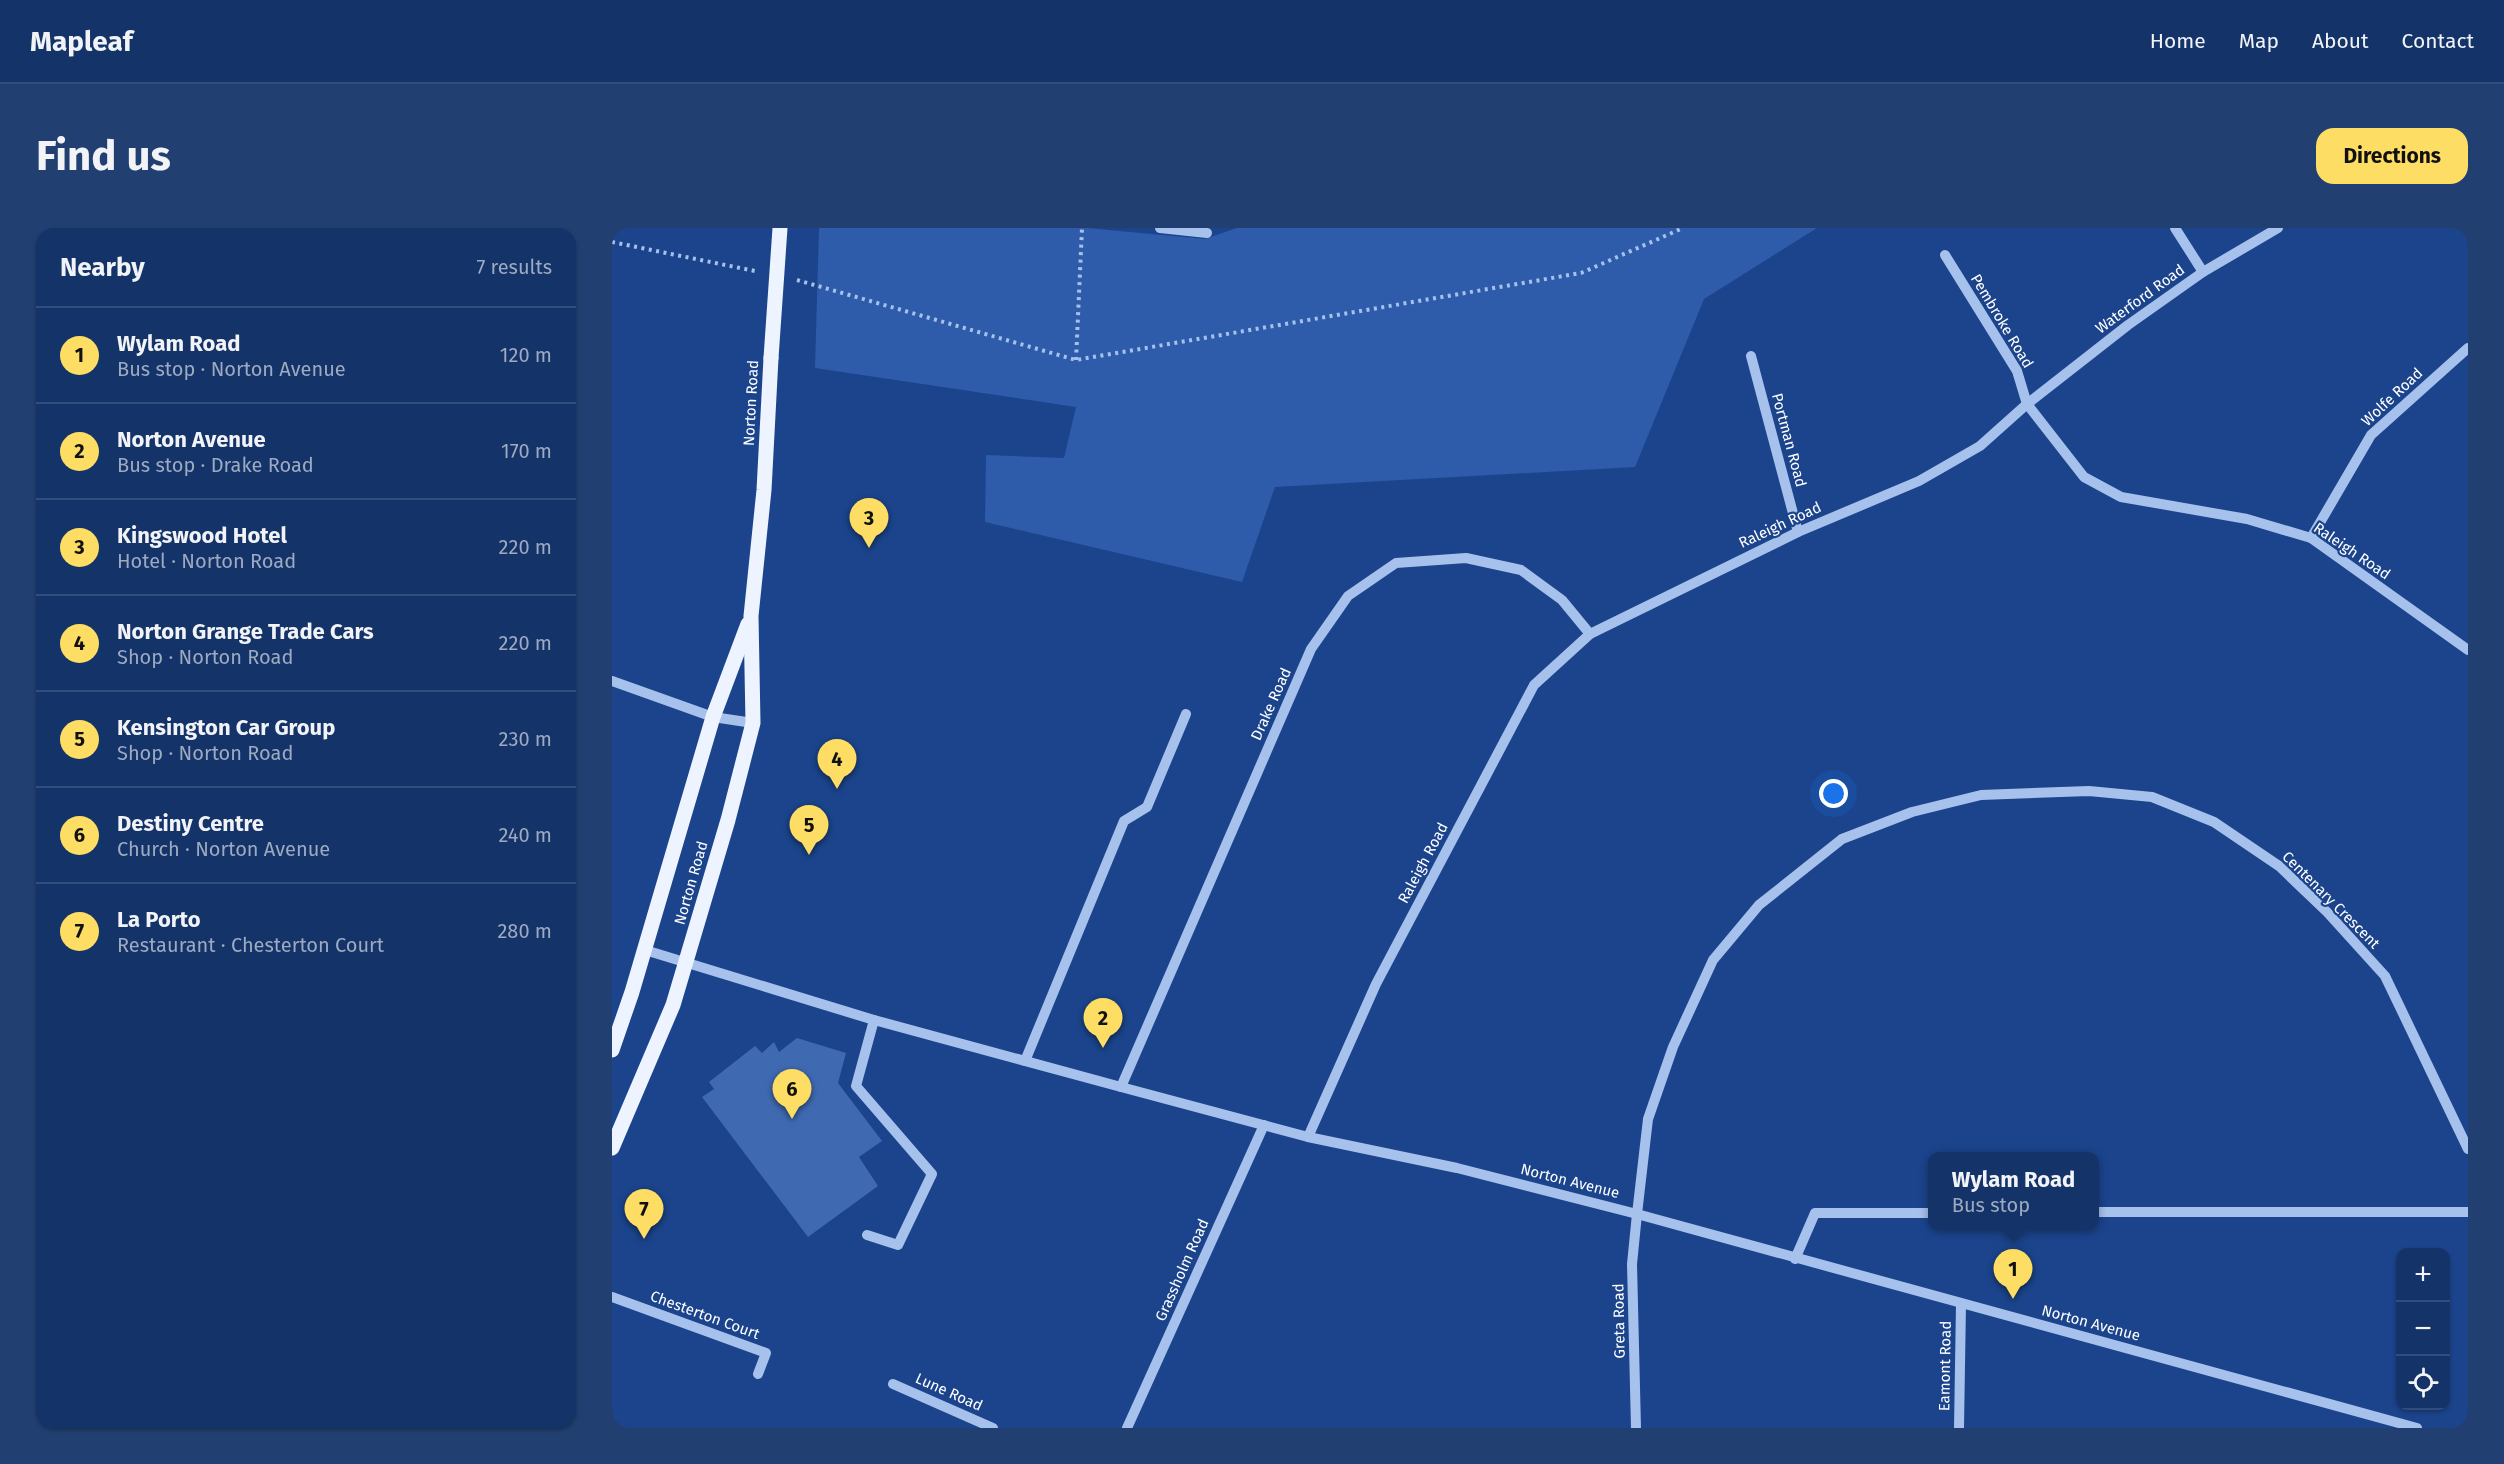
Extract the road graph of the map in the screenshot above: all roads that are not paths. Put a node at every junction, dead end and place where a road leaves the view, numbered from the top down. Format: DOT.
graph roads {
  1 [pos="780,228"];
  2 [pos="1160,228"];
  3 [pos="2175,228"];
  4 [pos="2278,228"];
  5 [pos="1207,233"];
  6 [pos="1945,255"];
  7 [pos="2203,272"];
  8 [pos="2468,348"];
  9 [pos="1751,356"];
  10 [pos="2027,404"];
  11 [pos="1798,532"];
  12 [pos="2311,538"];
  13 [pos="751,616"];
  14 [pos="1590,634"];
  15 [pos="2468,650"];
  16 [pos="612,681"];
  17 [pos="1186,714"];
  18 [pos="713,717"];
  19 [pos="753,723"];
  20 [pos="645,950"];
  21 [pos="686,963"];
  22 [pos="874,1020"];
  23 [pos="613,1042"];
  24 [pos="1025,1061"];
  25 [pos="1121,1087"];
  26 [pos="1264,1125"];
  27 [pos="1308,1137"];
  28 [pos="612,1148"];
  29 [pos="2468,1149"];
  30 [pos="2099,1212"];
  31 [pos="2468,1212"];
  32 [pos="1928,1213"];
  33 [pos="1637,1214"];
  34 [pos="867,1236"];
  35 [pos="1795,1259"];
  36 [pos="612,1297"];
  37 [pos="1961,1304"];
  38 [pos="758,1374"];
  39 [pos="893,1384"];
  40 [pos="993,1428"];
  41 [pos="1127,1428"];
  42 [pos="1636,1428"];
  43 [pos="1959,1428"];
  44 [pos="2417,1428"];
  1 -- 13 [label="main road, Norton Road, bridge"];
  2 -- 5 [label="street"];
  3 -- 7 [label="street"];
  4 -- 7 [label="street, Waterford Road"];
  6 -- 10 [label="street, Pembroke Road"];
  7 -- 10 [label="street, Waterford Road"];
  8 -- 12 [label="street, Wolfe Road"];
  9 -- 11 [label="street, Portman Road"];
  10 -- 11 [label="street, Raleigh Road"];
  10 -- 12 [label="street, Raleigh Road"];
  11 -- 14 [label="street, Raleigh Road"];
  12 -- 15 [label="street, Raleigh Road"];
  13 -- 18 [label="main road, Norton Road"];
  13 -- 19 [label="main road, Norton Road"];
  14 -- 25 [label="street, Drake Road"];
  14 -- 27 [label="street, Raleigh Road"];
  16 -- 18 [label="street"];
  17 -- 24 [label="street"];
  18 -- 19 [label="street"];
  18 -- 20 [label="main road, Norton Road"];
  19 -- 21 [label="main road, Norton Road"];
  20 -- 21 [label="street, Norton Avenue"];
  20 -- 23 [label="main road, Norton Road"];
  21 -- 22 [label="street, Norton Avenue"];
  21 -- 28 [label="main road, Norton Road"];
  22 -- 24 [label="street, Norton Avenue"];
  22 -- 34 [label="street"];
  24 -- 25 [label="street, Norton Avenue"];
  25 -- 26 [label="street, Norton Avenue"];
  26 -- 27 [label="street, Norton Avenue"];
  26 -- 41 [label="street, Grassholm Road"];
  27 -- 33 [label="street, Norton Avenue"];
  29 -- 33 [label="street, Centenary Crescent"];
  30 -- 31 [label="street"];
  32 -- 35 [label="street"];
  33 -- 35 [label="street, Norton Avenue"];
  33 -- 42 [label="street, Greta Road"];
  35 -- 37 [label="street, Norton Avenue"];
  36 -- 38 [label="street, Chesterton Court"];
  37 -- 43 [label="street, Eamont Road"];
  37 -- 44 [label="street, Norton Avenue"];
  39 -- 40 [label="street, Lune Road"];
}
